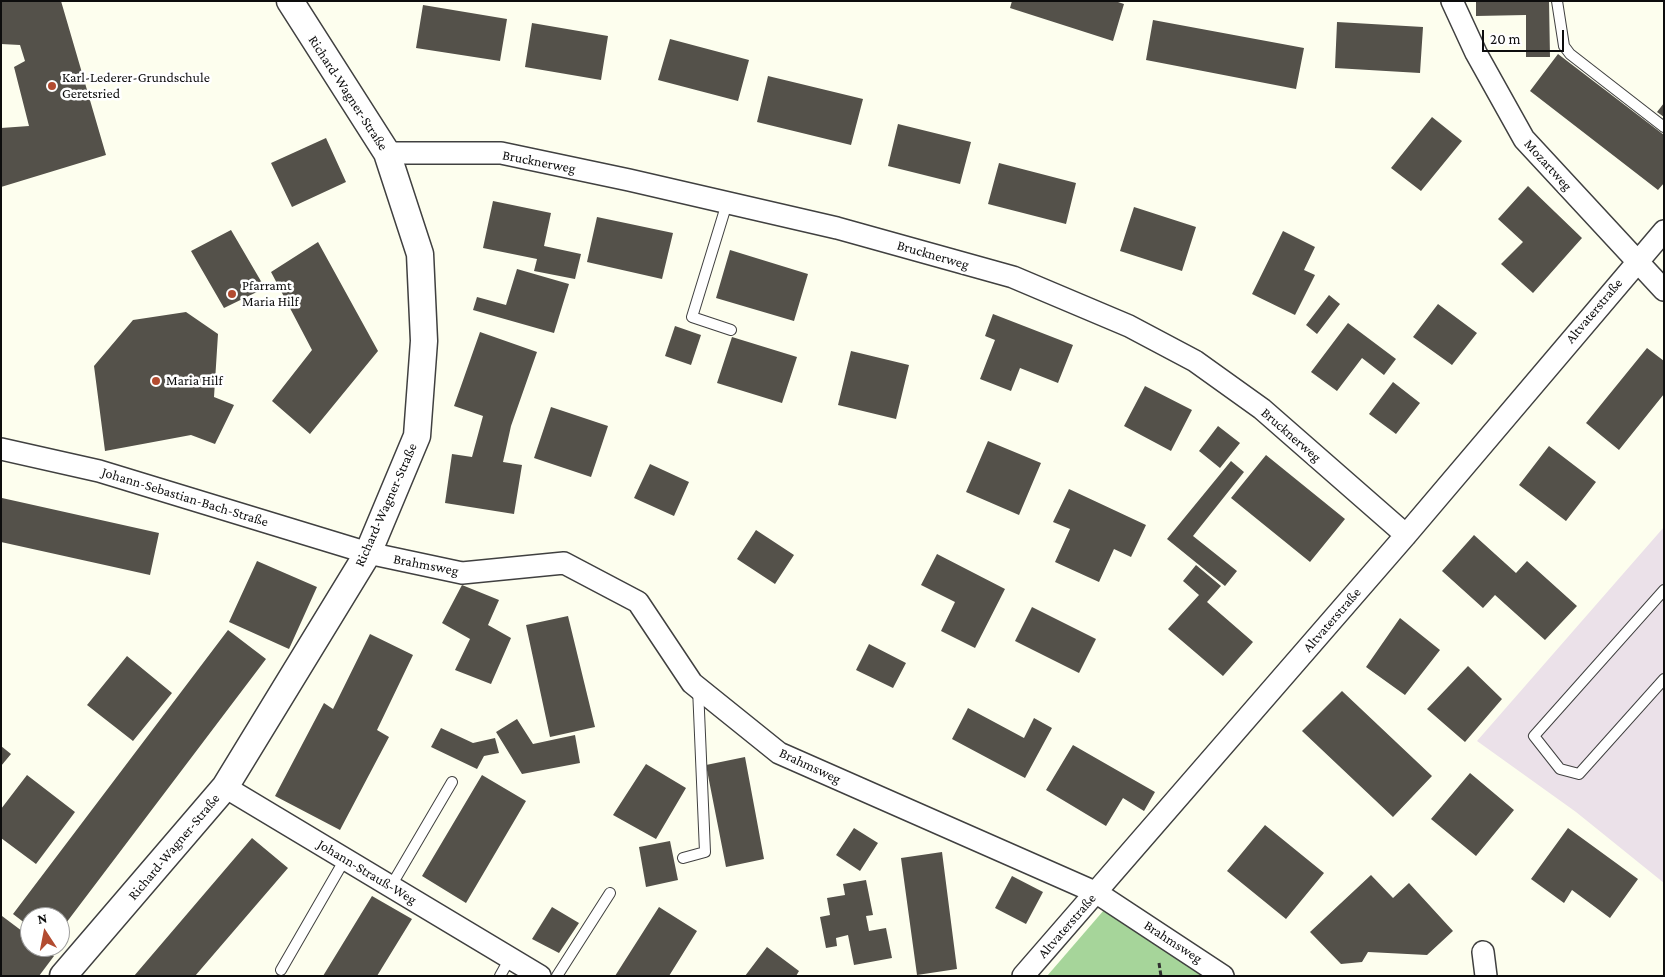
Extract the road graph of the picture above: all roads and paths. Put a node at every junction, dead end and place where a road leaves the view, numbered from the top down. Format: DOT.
graph roads {
  1 [pos="290,1"];
  2 [pos="1452,1"];
  3 [pos="1557,1"];
  4 [pos="1664,127"];
  5 [pos="387,153"];
  6 [pos="727,203"];
  7 [pos="1664,231"];
  8 [pos="1637,261"];
  9 [pos="1664,290"];
  10 [pos="731,330"];
  11 [pos="1,450"];
  12 [pos="1406,535"];
  13 [pos="368,553"];
  14 [pos="1664,590"];
  15 [pos="1664,679"];
  16 [pos="698,687"];
  17 [pos="452,782"];
  18 [pos="225,787"];
  19 [pos="683,858"];
  20 [pos="345,859"];
  21 [pos="391,886"];
  22 [pos="610,893"];
  23 [pos="1097,893"];
  24 [pos="1483,952"];
  25 [pos="505,967"];
  26 [pos="281,970"];
  27 [pos="63,976"];
  28 [pos="540,976"];
  29 [pos="557,976"];
  30 [pos="1023,976"];
  31 [pos="1223,976"];
  32 [pos="1486,976"];
  1 -- 5 [label="street, Richard-Wagner-Straße"];
  2 -- 8 [label="street, Mozartweg"];
  3 -- 4 [label="lane"];
  5 -- 6 [label="street, Brucknerweg"];
  5 -- 13 [label="street, Richard-Wagner-Straße"];
  6 -- 10 [label="lane"];
  6 -- 12 [label="street, Brucknerweg"];
  7 -- 8 [label="street, Altvaterstraße"];
  8 -- 9 [label="street"];
  8 -- 12 [label="street, Altvaterstraße"];
  11 -- 13 [label="street, Johann-Sebastian-Bach-Straße"];
  12 -- 23 [label="street, Altvaterstraße"];
  13 -- 16 [label="street, Brahmsweg"];
  13 -- 18 [label="street, Richard-Wagner-Straße"];
  14 -- 15 [label="lane"];
  16 -- 19 [label="lane"];
  16 -- 23 [label="street, Brahmsweg"];
  17 -- 21 [label="lane"];
  18 -- 20 [label="street, Johann-Strauß-Weg"];
  18 -- 27 [label="street, Richard-Wagner-Straße"];
  20 -- 21 [label="street, Johann-Strauß-Weg"];
  20 -- 26 [label="lane"];
  21 -- 25 [label="street, Johann-Strauß-Weg"];
  22 -- 29 [label="lane"];
  23 -- 30 [label="street, Altvaterstraße"];
  23 -- 31 [label="street, Brahmsweg"];
  24 -- 32 [label="street"];
  25 -- 28 [label="street, Johann-Strauß-Weg"];
}
